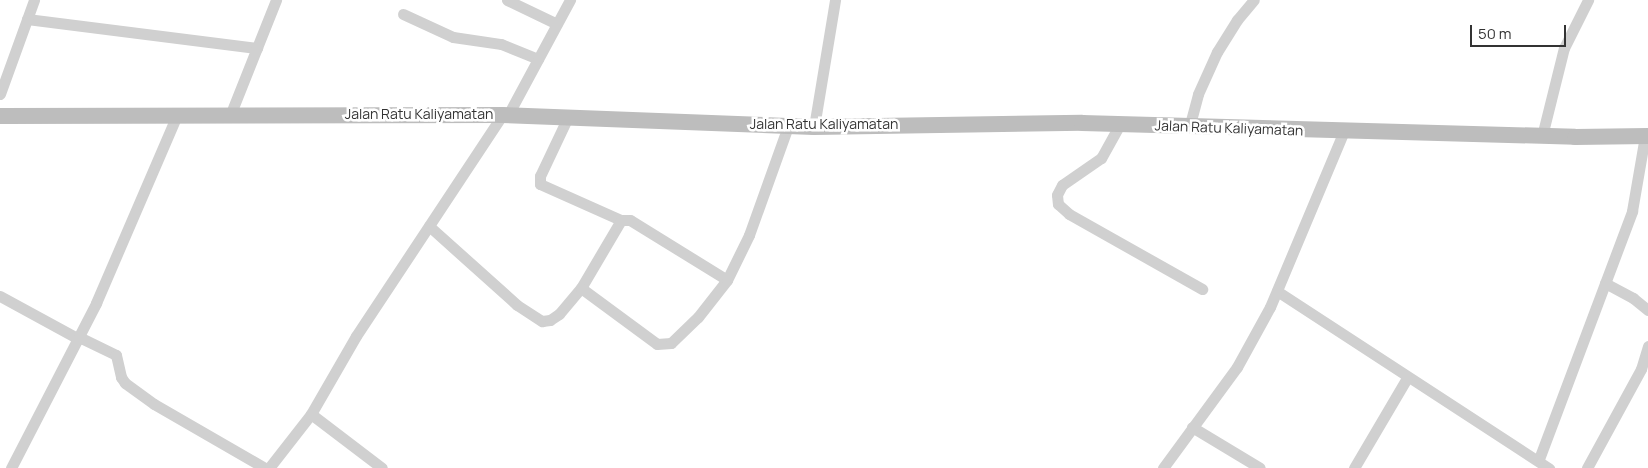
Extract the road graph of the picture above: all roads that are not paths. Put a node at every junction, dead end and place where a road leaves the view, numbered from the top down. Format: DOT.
graph roads {
  1 [pos="34,0"];
  2 [pos="276,0"];
  3 [pos="507,0"];
  4 [pos="570,0"];
  5 [pos="835,0"];
  6 [pos="1254,0"];
  7 [pos="1588,0"];
  8 [pos="404,14"];
  9 [pos="27,19"];
  10 [pos="557,24"];
  11 [pos="257,48"];
  12 [pos="538,59"];
  13 [pos="0,94"];
  14 [pos="231,113"];
  15 [pos="177,115"];
  16 [pos="505,115"];
  17 [pos="0,116"];
  18 [pos="568,119"];
  19 [pos="1120,124"];
  20 [pos="788,126"];
  21 [pos="814,127"];
  22 [pos="1190,128"];
  23 [pos="1344,130"];
  24 [pos="1542,136"];
  25 [pos="1646,136"];
  26 [pos="621,220"];
  27 [pos="429,226"];
  28 [pos="727,280"];
  29 [pos="1605,283"];
  30 [pos="581,288"];
  31 [pos="1202,289"];
  32 [pos="1276,291"];
  33 [pos="0,296"];
  34 [pos="1648,310"];
  35 [pos="79,338"];
  36 [pos="1648,346"];
  37 [pos="1407,378"];
  38 [pos="311,414"];
  39 [pos="1192,427"];
  40 [pos="1539,459"];
  41 [pos="14,467"];
  42 [pos="266,468"];
  43 [pos="269,468"];
  44 [pos="382,468"];
  45 [pos="1163,468"];
  46 [pos="1260,468"];
  47 [pos="1354,468"];
  48 [pos="1549,468"];
  49 [pos="1587,468"];
  1 -- 9 [label="street"];
  2 -- 11 [label="street"];
  3 -- 10 [label="street"];
  4 -- 10 [label="street"];
  5 -- 21 [label="street"];
  6 -- 22 [label="street"];
  7 -- 24 [label="street"];
  8 -- 12 [label="street"];
  9 -- 11 [label="street"];
  9 -- 13 [label="street"];
  10 -- 12 [label="street"];
  11 -- 14 [label="street"];
  12 -- 16 [label="street"];
  14 -- 15 [label="main road, Jalan Ratu Kaliyamatan"];
  14 -- 16 [label="main road, Jalan Ratu Kaliyamatan"];
  15 -- 17 [label="main road, Jalan Ratu Kaliyamatan"];
  15 -- 35 [label="street"];
  16 -- 18 [label="main road, Jalan Ratu Kaliyamatan"];
  16 -- 27 [label="street"];
  18 -- 20 [label="main road, Jalan Ratu Kaliyamatan"];
  18 -- 26 [label="street"];
  19 -- 21 [label="main road, Jalan Ratu Kaliyamatan"];
  19 -- 22 [label="main road, Jalan Ratu Kaliyamatan"];
  19 -- 31 [label="street"];
  20 -- 21 [label="main road, Jalan Ratu Kaliyamatan"];
  20 -- 28 [label="street"];
  22 -- 23 [label="main road, Jalan Ratu Kaliyamatan"];
  23 -- 24 [label="main road, Jalan Ratu Kaliyamatan"];
  23 -- 32 [label="street"];
  24 -- 25 [label="main road, Jalan Ratu Kaliyamatan"];
  25 -- 29 [label="street"];
  26 -- 28 [label="street"];
  26 -- 30 [label="street"];
  27 -- 30 [label="street"];
  27 -- 38 [label="street"];
  28 -- 30 [label="street"];
  29 -- 34 [label="street"];
  29 -- 40 [label="street"];
  32 -- 37 [label="street"];
  32 -- 39 [label="street"];
  33 -- 35 [label="street"];
  35 -- 41 [label="street"];
  35 -- 42 [label="street"];
  36 -- 49 [label="street"];
  37 -- 40 [label="street"];
  37 -- 47 [label="street"];
  38 -- 43 [label="street"];
  38 -- 44 [label="street"];
  39 -- 45 [label="street"];
  39 -- 46 [label="street"];
  40 -- 48 [label="street"];
}
